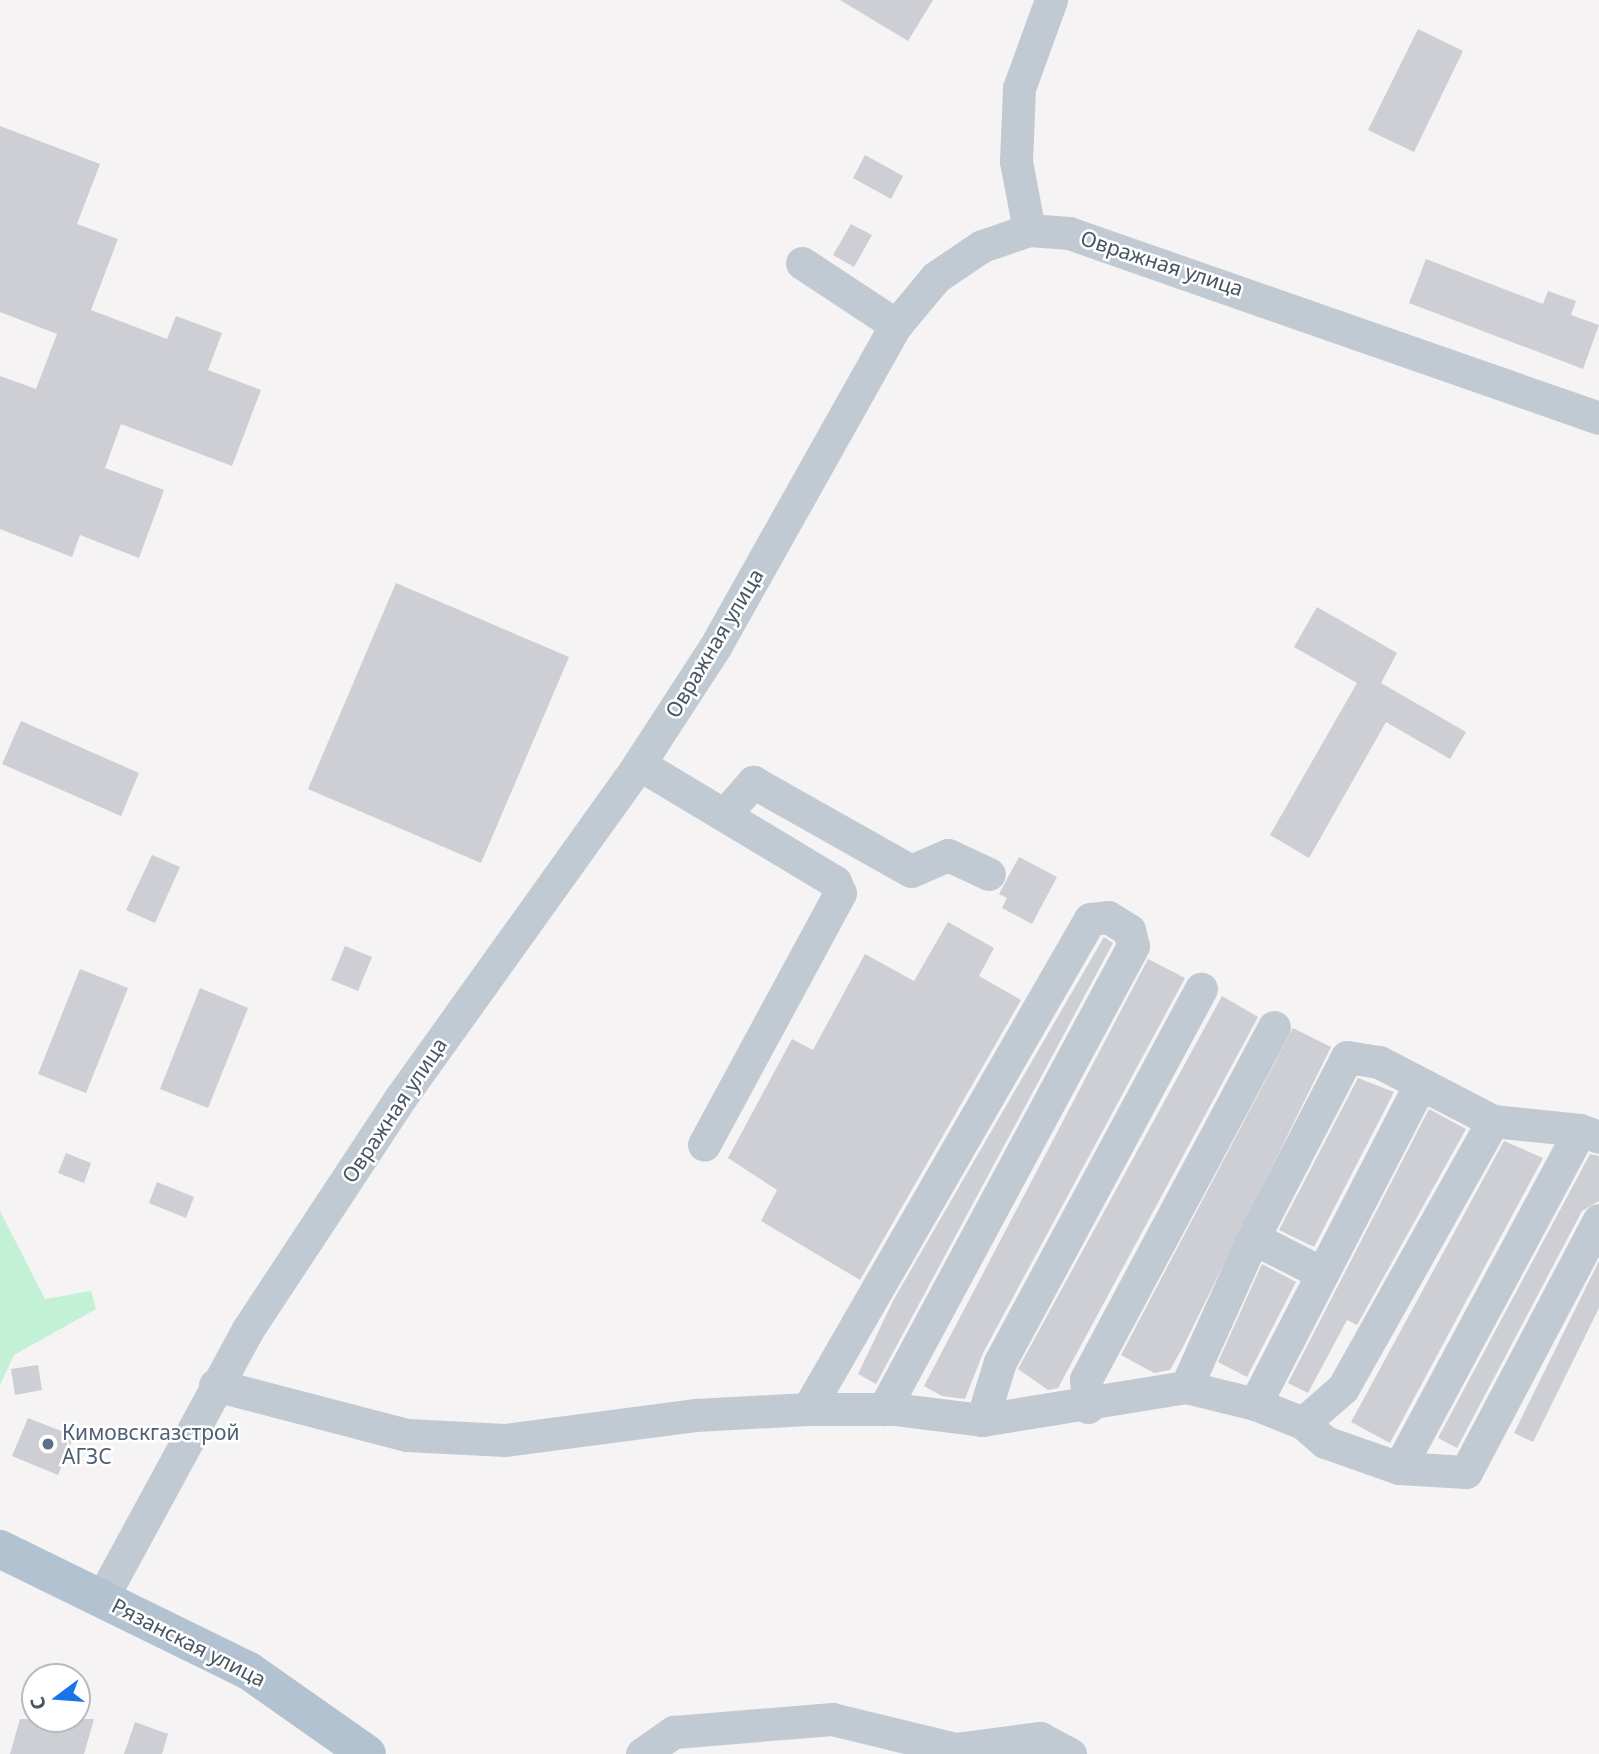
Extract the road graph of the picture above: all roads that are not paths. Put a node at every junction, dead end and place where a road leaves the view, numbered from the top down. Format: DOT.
graph roads {
  1 [pos="1051,0"];
  2 [pos="1029,230"];
  3 [pos="802,263"];
  4 [pos="896,325"];
  5 [pos="1599,418"];
  6 [pos="639,764"];
  7 [pos="724,814"];
  8 [pos="989,874"];
  9 [pos="1201,989"];
  10 [pos="1274,1027"];
  11 [pos="1420,1084"];
  12 [pos="1493,1121"];
  13 [pos="1589,1134"];
  14 [pos="704,1145"];
  15 [pos="1599,1220"];
  16 [pos="1253,1238"];
  17 [pos="1320,1272"];
  18 [pos="215,1385"];
  19 [pos="1185,1387"];
  20 [pos="1255,1404"];
  21 [pos="1088,1407"];
  22 [pos="808,1409"];
  23 [pos="884,1409"];
  24 [pos="982,1420"];
  25 [pos="1303,1423"];
  26 [pos="1399,1468"];
  27 [pos="0,1549"];
  28 [pos="102,1598"];
  29 [pos="956,1752"];
  30 [pos="368,1754"];
  31 [pos="642,1754"];
  32 [pos="1070,1754"];
  1 -- 2 [label="street"];
  2 -- 4 [label="street, Овражная улица"];
  2 -- 5 [label="street, Овражная улица"];
  3 -- 4 [label="street"];
  4 -- 6 [label="street, Овражная улица"];
  6 -- 7 [label="street"];
  6 -- 18 [label="street, Овражная улица"];
  7 -- 8 [label="street"];
  7 -- 14 [label="street"];
  9 -- 24 [label="street"];
  10 -- 21 [label="street"];
  11 -- 12 [label="street"];
  11 -- 16 [label="street"];
  11 -- 17 [label="street"];
  12 -- 13 [label="street"];
  12 -- 25 [label="street"];
  13 -- 26 [label="street"];
  15 -- 26 [label="street"];
  16 -- 17 [label="street"];
  16 -- 19 [label="street"];
  17 -- 20 [label="street"];
  18 -- 22 [label="street"];
  18 -- 28 [label="street, Овражная улица"];
  19 -- 20 [label="street"];
  19 -- 21 [label="street"];
  20 -- 25 [label="street"];
  21 -- 24 [label="street"];
  22 -- 23 [label="street"];
  22 -- 23 [label="street"];
  23 -- 24 [label="street"];
  25 -- 26 [label="street"];
  27 -- 28 [label="main road, Рязанская улица"];
  28 -- 30 [label="main road, Рязанская улица"];
  29 -- 31 [label="street"];
  29 -- 32 [label="street"];
}
